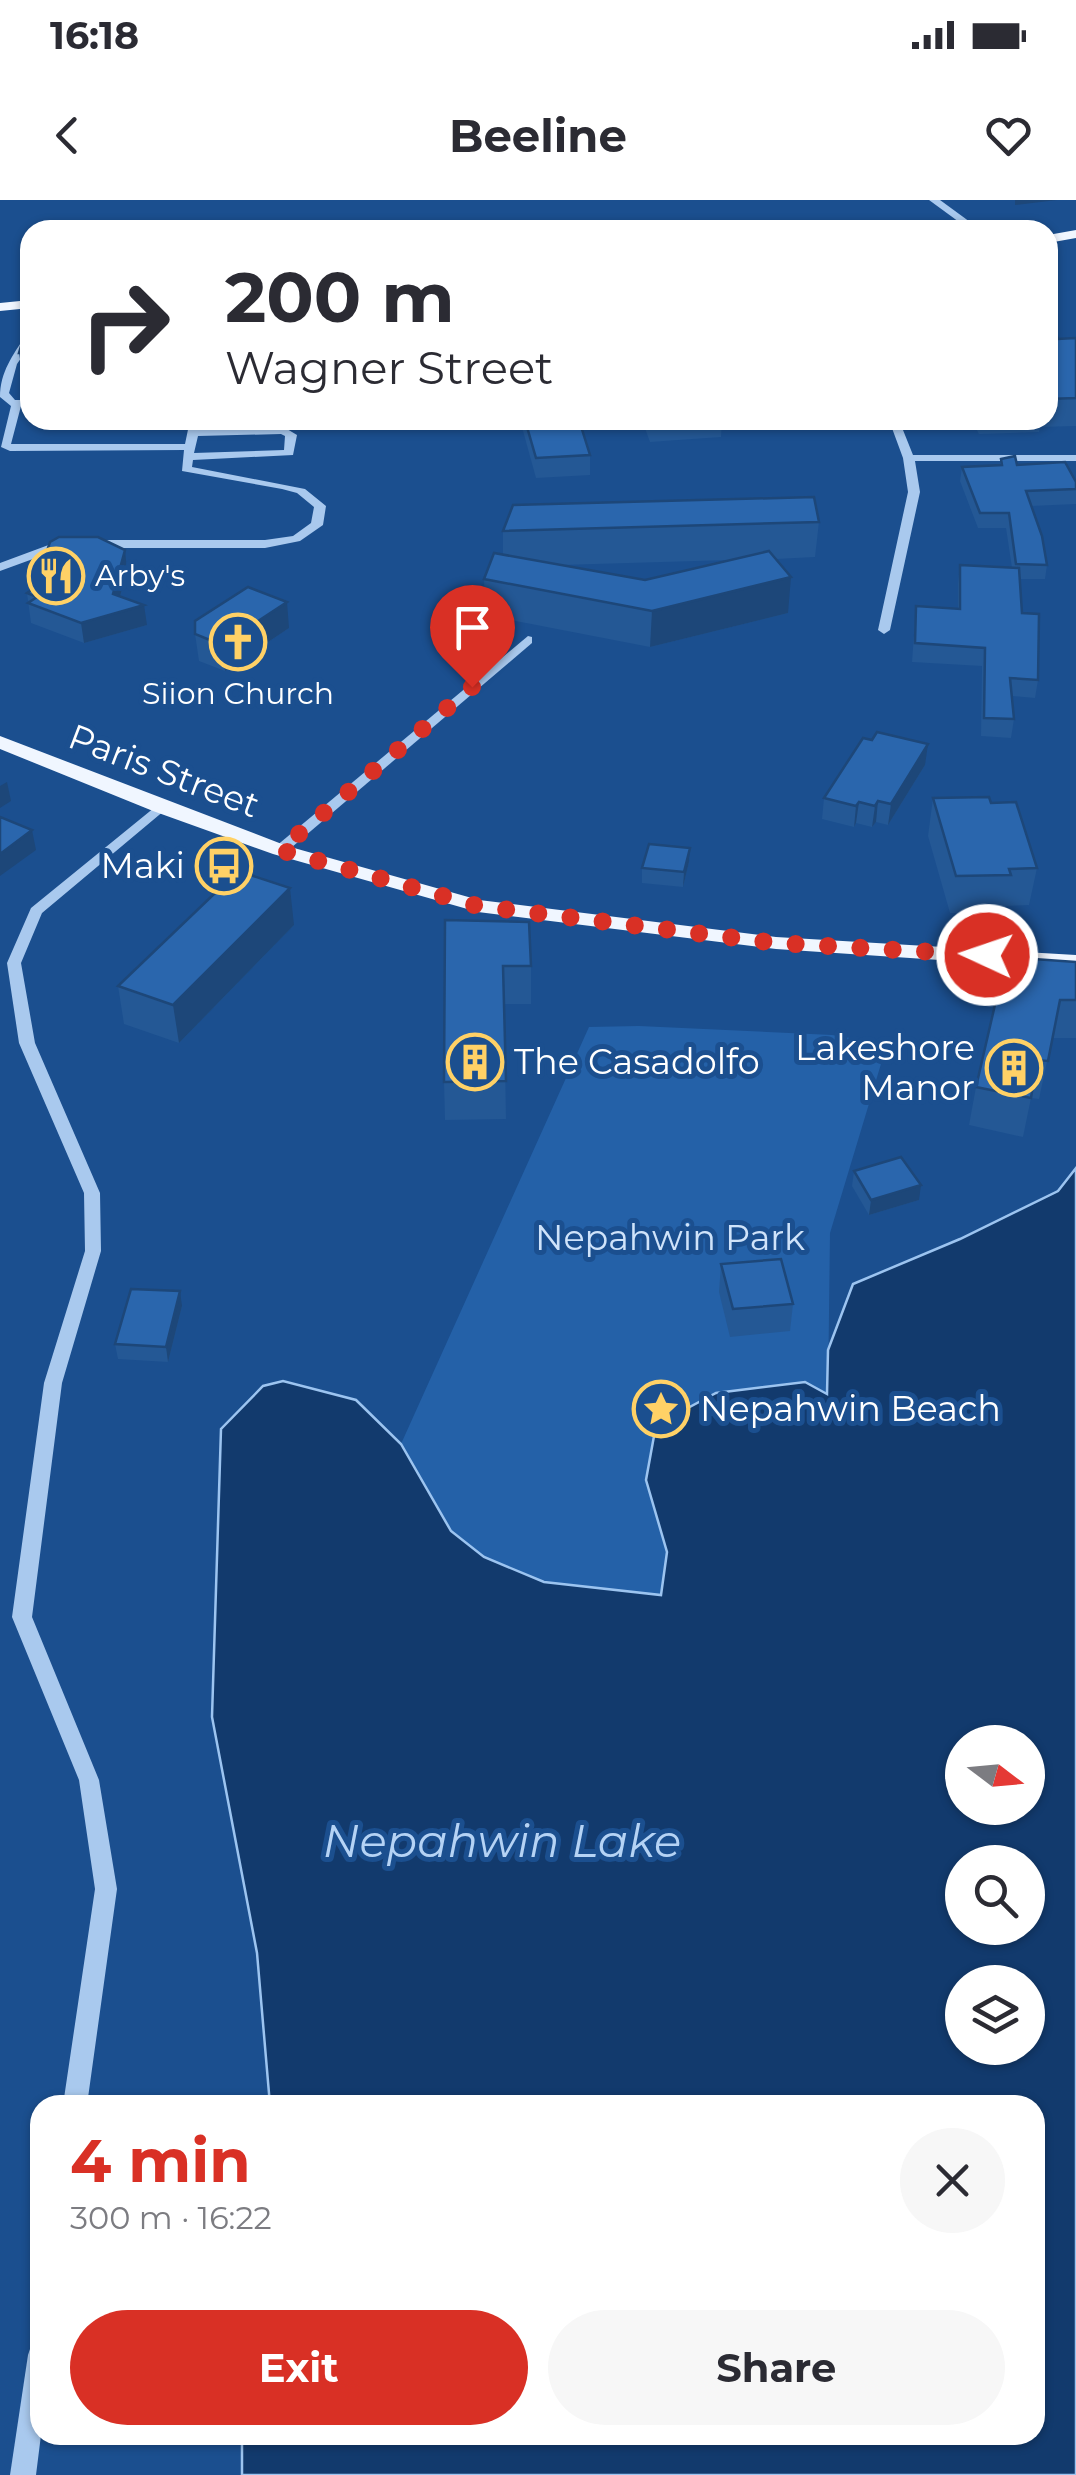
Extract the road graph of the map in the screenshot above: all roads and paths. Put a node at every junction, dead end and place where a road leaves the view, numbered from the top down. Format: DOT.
graph roads {
  1 [pos="934,200"];
  2 [pos="962,220"];
  3 [pos="20,352"];
  4 [pos="20,403"];
  5 [pos="20,412"];
  6 [pos="898,430"];
  7 [pos="192,439"];
  8 [pos="908,458"];
  9 [pos="1076,458"];
  10 [pos="0,567"];
  11 [pos="884,630"];
  12 [pos="528,640"];
  13 [pos="0,742"];
  14 [pos="160,807"];
  15 [pos="280,850"];
  16 [pos="1076,962"];
  17 [pos="76,2095"];
  18 [pos="30,2426"];
  19 [pos="23,2475"];
  1 -- 2 [label="street"];
  3 -- 4 [label="street"];
  5 -- 7 [label="street"];
  6 -- 8 [label="street"];
  7 -- 7 [label="street"];
  7 -- 10 [label="street"];
  8 -- 9 [label="street"];
  8 -- 11 [label="street"];
  12 -- 15 [label="street"];
  13 -- 14 [label="main road, Paris Street"];
  14 -- 15 [label="main road, Paris Street"];
  14 -- 17 [label="street"];
  15 -- 16 [label="main road, Paris Street"];
  18 -- 19 [label="street"];
}
